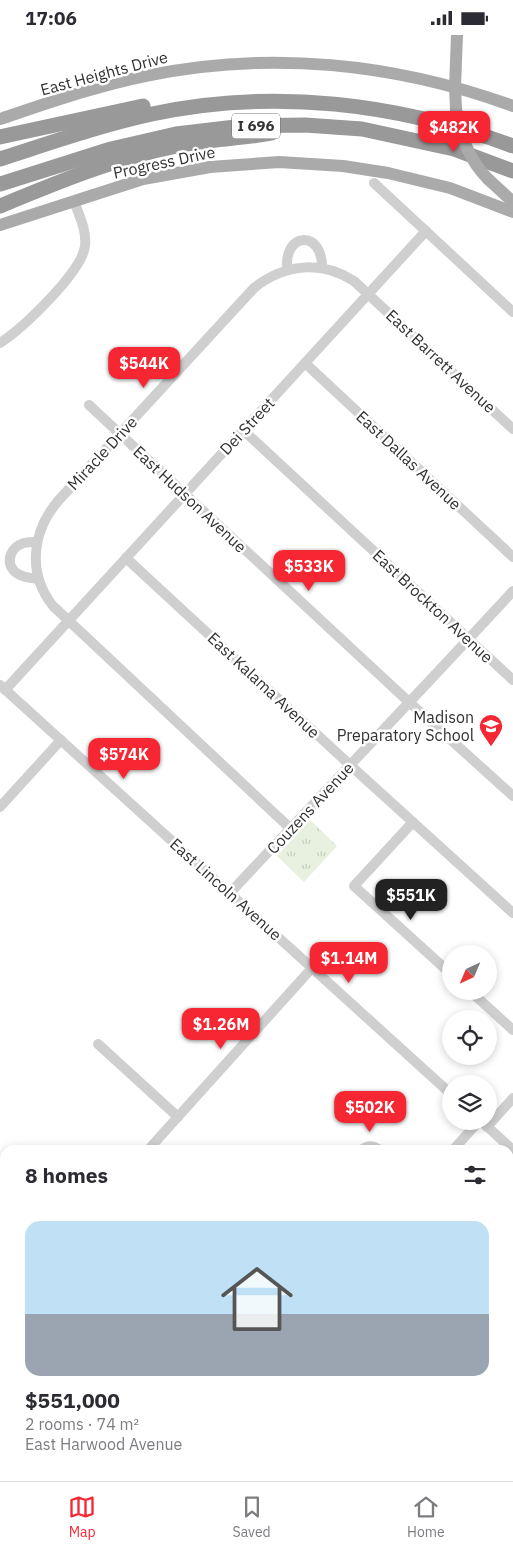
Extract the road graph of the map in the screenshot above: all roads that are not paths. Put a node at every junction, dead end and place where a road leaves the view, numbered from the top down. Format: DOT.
graph roads {
  1 [pos="457,35"];
  2 [pos="455,87"];
  3 [pos="332,103"];
  4 [pos="513,106"];
  5 [pos="0,119"];
  6 [pos="305,125"];
  7 [pos="0,137"];
  8 [pos="513,146"];
  9 [pos="0,159"];
  10 [pos="513,171"];
  11 [pos="0,183"];
  12 [pos="374,183"];
  13 [pos="74,201"];
  14 [pos="513,202"];
  15 [pos="0,206"];
  16 [pos="513,212"];
  17 [pos="0,225"];
  18 [pos="426,231"];
  19 [pos="322,268"];
  20 [pos="287,269"];
  21 [pos="368,294"];
  22 [pos="513,312"];
  23 [pos="0,343"];
  24 [pos="305,363"];
  25 [pos="89,405"];
  26 [pos="513,429"];
  27 [pos="243,430"];
  28 [pos="120,434"];
  29 [pos="185,493"];
  30 [pos="36,542"];
  31 [pos="513,557"];
  32 [pos="126,558"];
  33 [pos="38,579"];
  34 [pos="513,591"];
  35 [pos="68,621"];
  36 [pos="468,639"];
  37 [pos="513,680"];
  38 [pos="2,688"];
  39 [pos="410,703"];
  40 [pos="61,740"];
  41 [pos="350,765"];
  42 [pos="513,796"];
  43 [pos="0,807"];
  44 [pos="412,822"];
  45 [pos="290,828"];
  46 [pos="230,893"];
  47 [pos="513,913"];
  48 [pos="442,966"];
  49 [pos="312,968"];
  50 [pos="480,1000"];
  51 [pos="513,1030"];
  52 [pos="98,1043"];
  53 [pos="442,1086"];
  54 [pos="513,1098"];
  55 [pos="497,1111"];
  56 [pos="178,1117"];
  57 [pos="474,1130"];
  58 [pos="490,1130"];
  59 [pos="153,1145"];
  60 [pos="458,1145"];
  61 [pos="506,1145"];
  1 -- 2 [label="main road"];
  2 -- 4 [label="main road, East Heights Drive"];
  2 -- 5 [label="main road, East Heights Drive"];
  2 -- 14 [label="main road, bridge"];
  3 -- 7 [label="highway"];
  3 -- 8 [label="highway, I 696"];
  3 -- 9 [label="highway, I 696"];
  6 -- 10 [label="highway, I 696"];
  6 -- 11 [label="highway, I 696"];
  6 -- 15 [label="highway"];
  12 -- 18 [label="street"];
  13 -- 16 [label="main road, Progress Drive"];
  13 -- 17 [label="main road, Progress Drive"];
  13 -- 23 [label="street"];
  18 -- 21 [label="street, Dei Street"];
  18 -- 22 [label="street"];
  19 -- 20 [label="street, Miracle Drive"];
  19 -- 20 [label="street"];
  19 -- 21 [label="street, Miracle Drive"];
  20 -- 28 [label="street, Miracle Drive"];
  21 -- 24 [label="street, Dei Street"];
  21 -- 26 [label="street, East Barrett Avenue"];
  24 -- 27 [label="street, Dei Street"];
  24 -- 31 [label="street, East Dallas Avenue"];
  25 -- 28 [label="street, East Hudson Avenue"];
  27 -- 29 [label="street, Dei Street"];
  27 -- 36 [label="street, East Brockton Avenue"];
  28 -- 29 [label="street, East Hudson Avenue"];
  28 -- 30 [label="street, Miracle Drive"];
  29 -- 32 [label="street, Dei Street"];
  29 -- 39 [label="street, East Hudson Avenue"];
  30 -- 33 [label="street, Miracle Drive"];
  30 -- 33 [label="street"];
  32 -- 35 [label="street, Dei Street"];
  32 -- 41 [label="street, East Kalama Avenue"];
  33 -- 35 [label="street, Miracle Drive"];
  34 -- 36 [label="street, Couzens Avenue"];
  35 -- 38 [label="street, Dei Street"];
  35 -- 45 [label="street, Miracle Drive"];
  36 -- 37 [label="street, East Brockton Avenue"];
  36 -- 39 [label="street, Couzens Avenue"];
  38 -- 40 [label="street, East Lincoln Avenue"];
  39 -- 41 [label="street, Couzens Avenue"];
  39 -- 42 [label="street, East Hudson Avenue"];
  40 -- 43 [label="street"];
  40 -- 46 [label="street, East Lincoln Avenue"];
  41 -- 44 [label="street, East Kalama Avenue"];
  41 -- 45 [label="street, Couzens Avenue"];
  44 -- 47 [label="street, East Kalama Avenue"];
  44 -- 48 [label="street"];
  45 -- 46 [label="street, Couzens Avenue"];
  46 -- 49 [label="street, East Lincoln Avenue"];
  49 -- 53 [label="street, East Lincoln Avenue"];
  49 -- 56 [label="street"];
  50 -- 51 [label="street"];
  52 -- 56 [label="street"];
  54 -- 55 [label="street"];
  56 -- 59 [label="street"];
  57 -- 60 [label="street"];
  58 -- 61 [label="street"];
}
